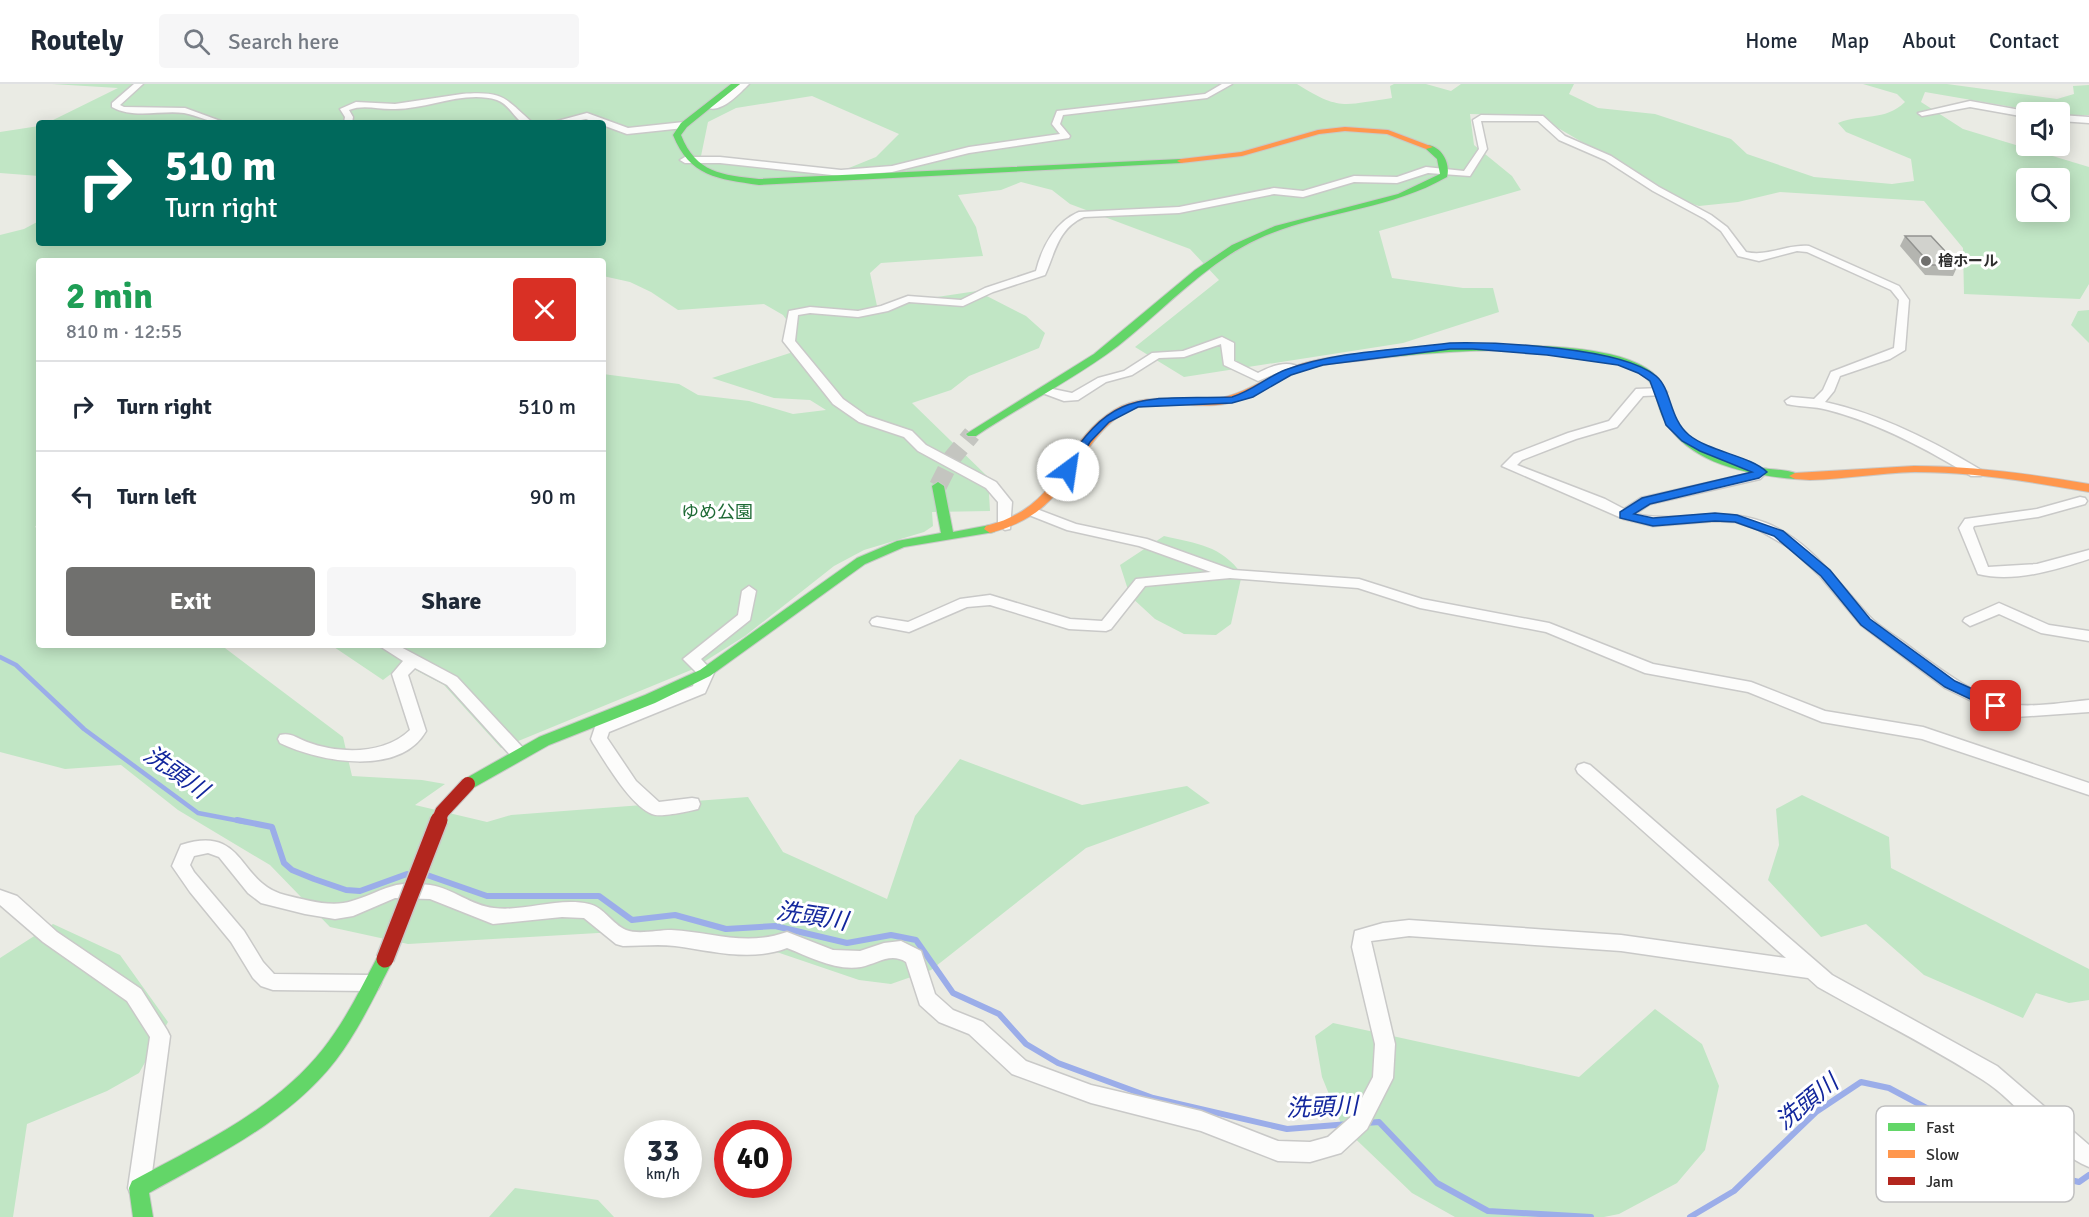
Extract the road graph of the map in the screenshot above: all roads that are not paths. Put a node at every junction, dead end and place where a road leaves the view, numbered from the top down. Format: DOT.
graph roads {
  1 [pos="139,84"];
  2 [pos="736,84"];
  3 [pos="744,84"];
  4 [pos="1228,84"];
  5 [pos="708,106"];
  6 [pos="2016,112"];
  7 [pos="1922,113"];
  8 [pos="2070,119"];
  9 [pos="213,120"];
  10 [pos="348,120"];
  11 [pos="524,120"];
  12 [pos="568,120"];
  13 [pos="598,120"];
  14 [pos="2089,120"];
  15 [pos="606,123"];
  16 [pos="684,125"];
  17 [pos="685,160"];
  18 [pos="1445,172"];
  19 [pos="1296,369"];
  20 [pos="1043,391"];
  21 [pos="1661,392"];
  22 [pos="1791,401"];
  23 [pos="1817,403"];
  24 [pos="972,434"];
  25 [pos="1761,472"];
  26 [pos="1976,473"];
  27 [pos="2072,485"];
  28 [pos="938,486"];
  29 [pos="2089,488"];
  30 [pos="2085,505"];
  31 [pos="1034,512"];
  32 [pos="1624,515"];
  33 [pos="1005,526"];
  34 [pos="948,534"];
  35 [pos="2089,554"];
  36 [pos="1231,574"];
  37 [pos="748,591"];
  38 [pos="1970,621"];
  39 [pos="877,622"];
  40 [pos="2089,636"];
  41 [pos="391,648"];
  42 [pos="414,660"];
  43 [pos="705,673"];
  44 [pos="2089,706"];
  45 [pos="286,739"];
  46 [pos="518,753"];
  47 [pos="1584,769"];
  48 [pos="2089,789"];
  49 [pos="692,804"];
  50 [pos="0,897"];
  51 [pos="1811,970"];
  52 [pos="371,983"];
  53 [pos="2031,1106"];
  54 [pos="2074,1148"];
  55 [pos="2089,1157"];
  56 [pos="139,1188"];
  57 [pos="143,1217"];
  1 -- 9 [label="street"];
  2 -- 5 [label="street"];
  3 -- 5 [label="street"];
  4 -- 17 [label="street"];
  5 -- 16 [label="street"];
  6 -- 7 [label="street"];
  8 -- 14 [label="street"];
  10 -- 11 [label="street"];
  12 -- 13 [label="street"];
  15 -- 16 [label="street"];
  16 -- 17 [label="street"];
  17 -- 18 [label="street"];
  18 -- 20 [label="street"];
  18 -- 23 [label="street"];
  18 -- 33 [label="street"];
  19 -- 20 [label="street"];
  19 -- 21 [label="street"];
  19 -- 31 [label="street"];
  20 -- 24 [label="street"];
  21 -- 25 [label="street"];
  21 -- 32 [label="street"];
  22 -- 23 [label="street"];
  23 -- 26 [label="street"];
  25 -- 26 [label="street"];
  25 -- 32 [label="street"];
  26 -- 27 [label="street"];
  27 -- 29 [label="street"];
  27 -- 30 [label="street"];
  28 -- 34 [label="street"];
  30 -- 35 [label="street"];
  31 -- 33 [label="street"];
  31 -- 36 [label="street"];
  32 -- 44 [label="street"];
  33 -- 34 [label="street"];
  34 -- 43 [label="street"];
  36 -- 39 [label="street"];
  36 -- 48 [label="street"];
  37 -- 43 [label="street"];
  38 -- 40 [label="street"];
  41 -- 42 [label="street"];
  42 -- 45 [label="street"];
  42 -- 46 [label="street"];
  43 -- 46 [label="street"];
  43 -- 49 [label="street"];
  46 -- 52 [label="street, bridge"];
  47 -- 51 [label="street"];
  50 -- 56 [label="street"];
  51 -- 52 [label="street"];
  51 -- 53 [label="street"];
  52 -- 56 [label="street"];
  54 -- 55 [label="street"];
  56 -- 57 [label="street"];
}
